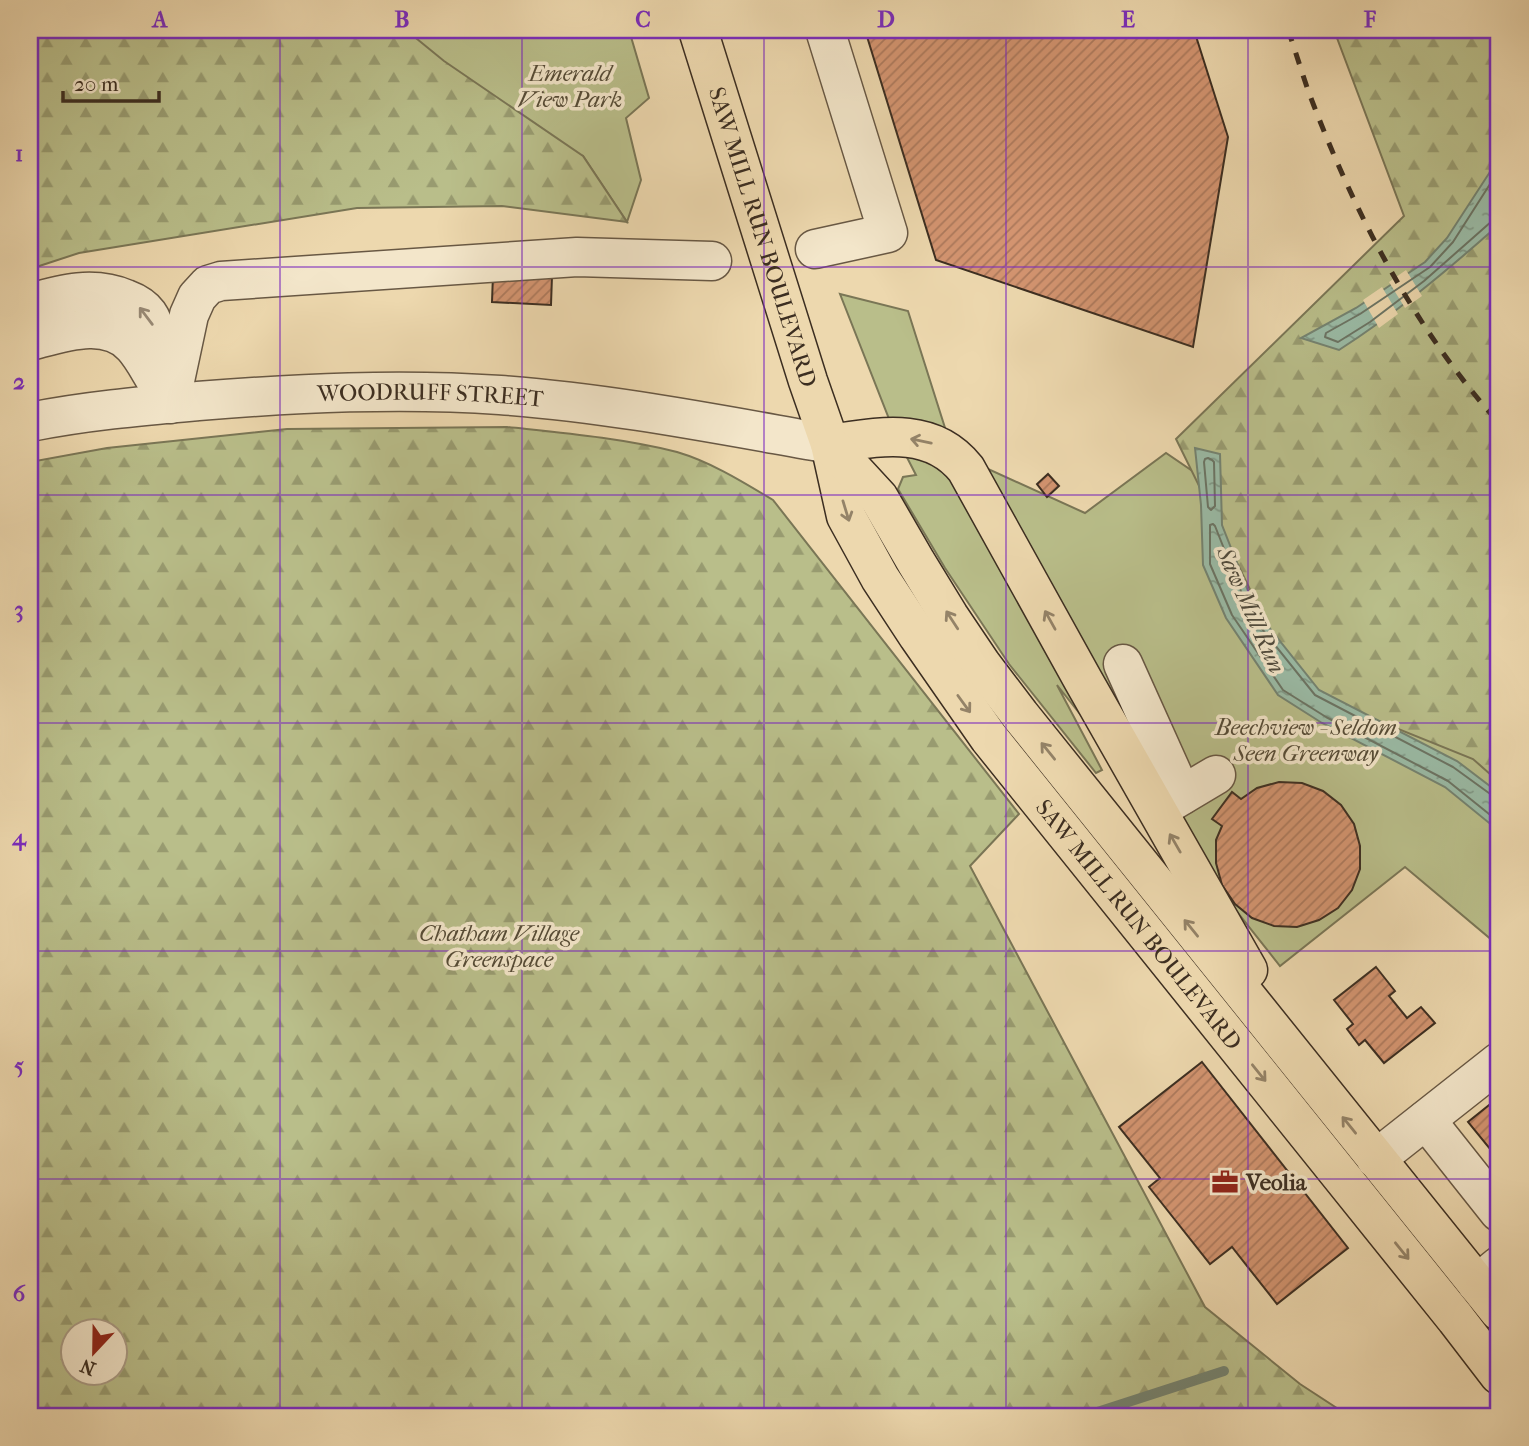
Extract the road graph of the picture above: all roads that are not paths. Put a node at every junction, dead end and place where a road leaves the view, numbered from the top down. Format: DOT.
graph roads {
  1 [pos="698,30"];
  2 [pos="825,30"];
  3 [pos="816,249"];
  4 [pos="712,261"];
  5 [pos="30,303"];
  6 [pos="30,341"];
  7 [pos="170,404"];
  8 [pos="30,422"];
  9 [pos="830,444"];
  10 [pos="1123,664"];
  11 [pos="1216,775"];
  12 [pos="1169,803"];
  13 [pos="1499,1062"];
  14 [pos="1306,1072"];
  15 [pos="1426,1120"];
  16 [pos="1376,1159"];
  17 [pos="1499,1212"];
  18 [pos="1492,1287"];
  19 [pos="1499,1375"];
  1 -- 9 [label="highway, SAW MILL RUN BOULEVARD"];
  2 -- 3 [label="street"];
  4 -- 7 [label="street"];
  7 -- 5 [label="street, one-way"];
  6 -- 7 [label="street"];
  7 -- 8 [label="street, WOODRUFF STREET"];
  7 -- 9 [label="street, WOODRUFF STREET"];
  12 -- 9 [label="highway, one-way"];
  14 -- 9 [label="highway, SAW MILL RUN BOULEVARD, one-way"];
  9 -- 19 [label="highway, SAW MILL RUN BOULEVARD, one-way"];
  10 -- 12 [label="street"];
  11 -- 12 [label="street"];
  14 -- 12 [label="highway, one-way"];
  13 -- 15 [label="street"];
  16 -- 14 [label="highway, SAW MILL RUN BOULEVARD, one-way"];
  15 -- 16 [label="street"];
  15 -- 17 [label="street"];
  16 -- 18 [label="highway, SAW MILL RUN BOULEVARD"];
}
